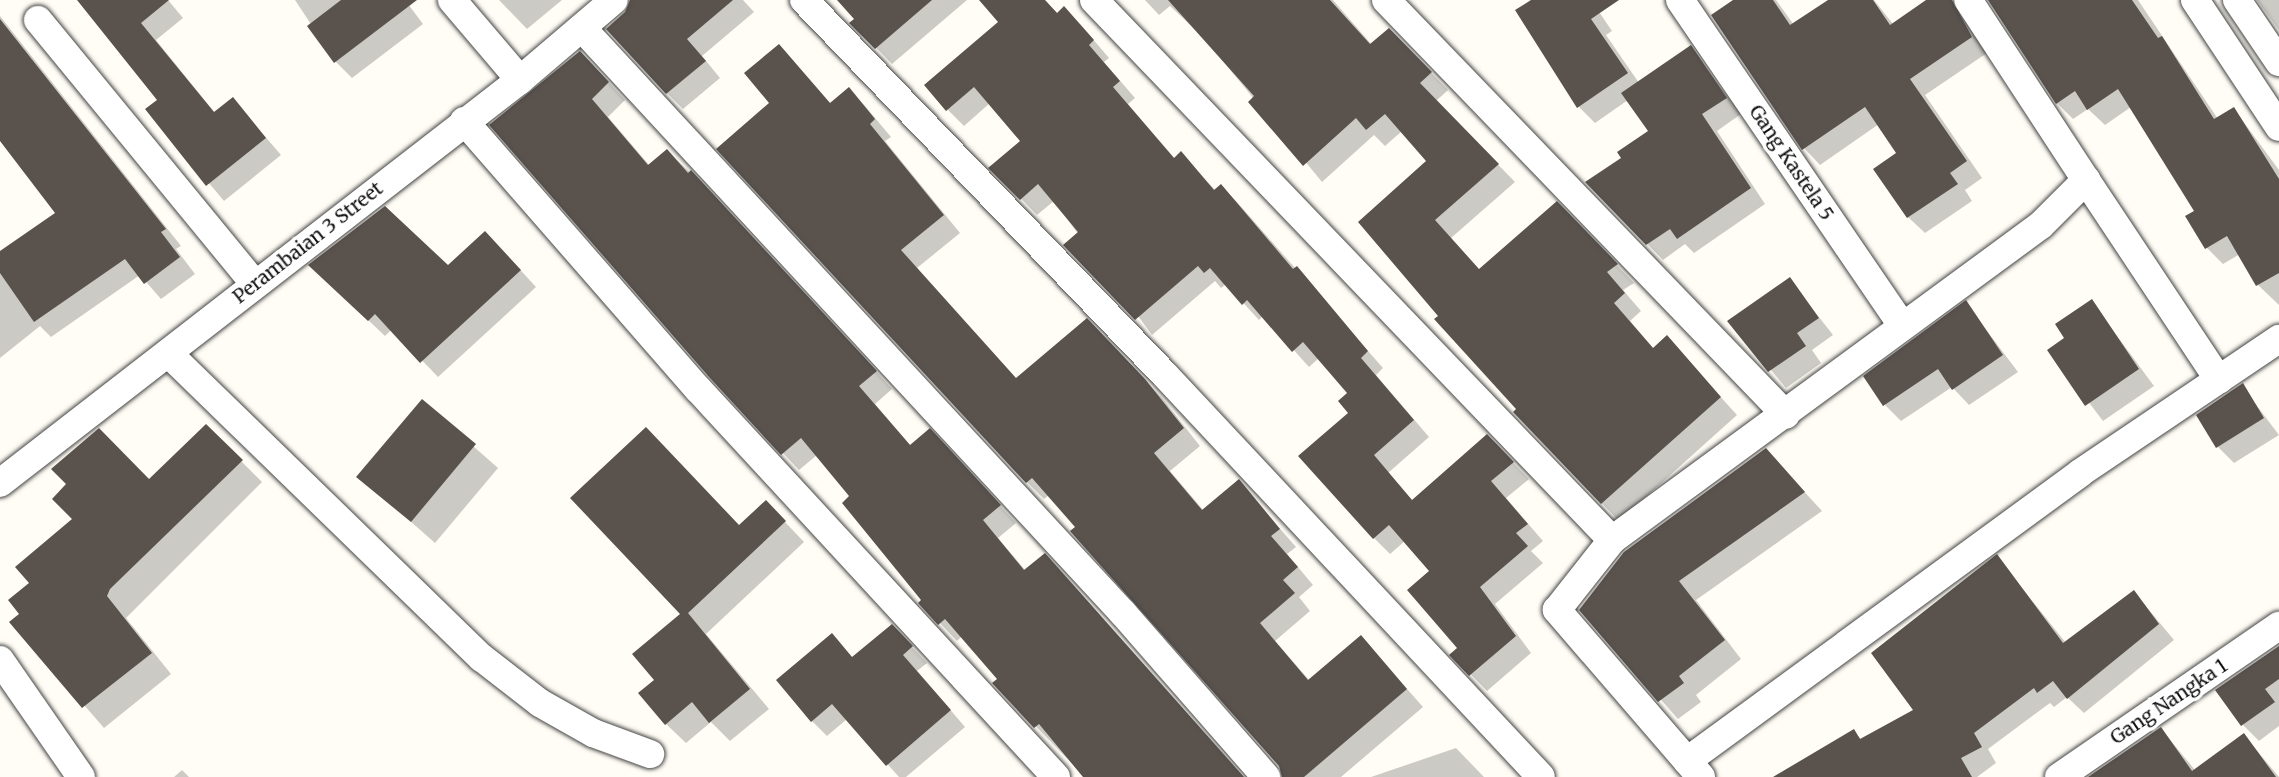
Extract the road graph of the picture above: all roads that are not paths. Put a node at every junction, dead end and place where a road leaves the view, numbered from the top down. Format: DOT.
graph roads {
  1 [pos="452,0"];
  2 [pos="614,0"];
  3 [pos="804,0"];
  4 [pos="1094,0"];
  5 [pos="1386,0"];
  6 [pos="1680,0"];
  7 [pos="1968,0"];
  8 [pos="2195,0"];
  9 [pos="2237,0"];
  10 [pos="38,20"];
  11 [pos="582,28"];
  12 [pos="2279,62"];
  13 [pos="520,80"];
  14 [pos="464,121"];
  15 [pos="2279,127"];
  16 [pos="2086,180"];
  17 [pos="254,283"];
  18 [pos="1902,325"];
  19 [pos="2279,339"];
  20 [pos="170,355"];
  21 [pos="2218,380"];
  22 [pos="1786,415"];
  23 [pos="0,483"];
  24 [pos="1612,540"];
  25 [pos="2279,626"];
  26 [pos="0,660"];
  27 [pos="650,754"];
  28 [pos="1694,769"];
  29 [pos="81,777"];
  30 [pos="1056,777"];
  31 [pos="1266,777"];
  32 [pos="1541,777"];
  33 [pos="2059,777"];
  1 -- 13 [label="street"];
  2 -- 11 [label="street, Perambaian 3 Street"];
  3 -- 32 [label="street"];
  4 -- 24 [label="street"];
  5 -- 22 [label="street"];
  6 -- 18 [label="street, Gang Kastela 5"];
  7 -- 16 [label="street"];
  8 -- 15 [label="street"];
  9 -- 12 [label="street"];
  10 -- 17 [label="street"];
  11 -- 13 [label="street, Perambaian 3 Street"];
  11 -- 31 [label="street"];
  13 -- 14 [label="street, Perambaian 3 Street"];
  14 -- 17 [label="street, Perambaian 3 Street"];
  14 -- 30 [label="street"];
  16 -- 18 [label="street"];
  16 -- 21 [label="street"];
  17 -- 20 [label="street, Perambaian 3 Street"];
  18 -- 22 [label="street"];
  19 -- 21 [label="street"];
  20 -- 23 [label="street, Perambaian 3 Street"];
  20 -- 27 [label="street"];
  21 -- 28 [label="street"];
  22 -- 24 [label="street"];
  24 -- 28 [label="street"];
  25 -- 33 [label="street, Gang Nangka 1"];
  26 -- 29 [label="street"];
}
